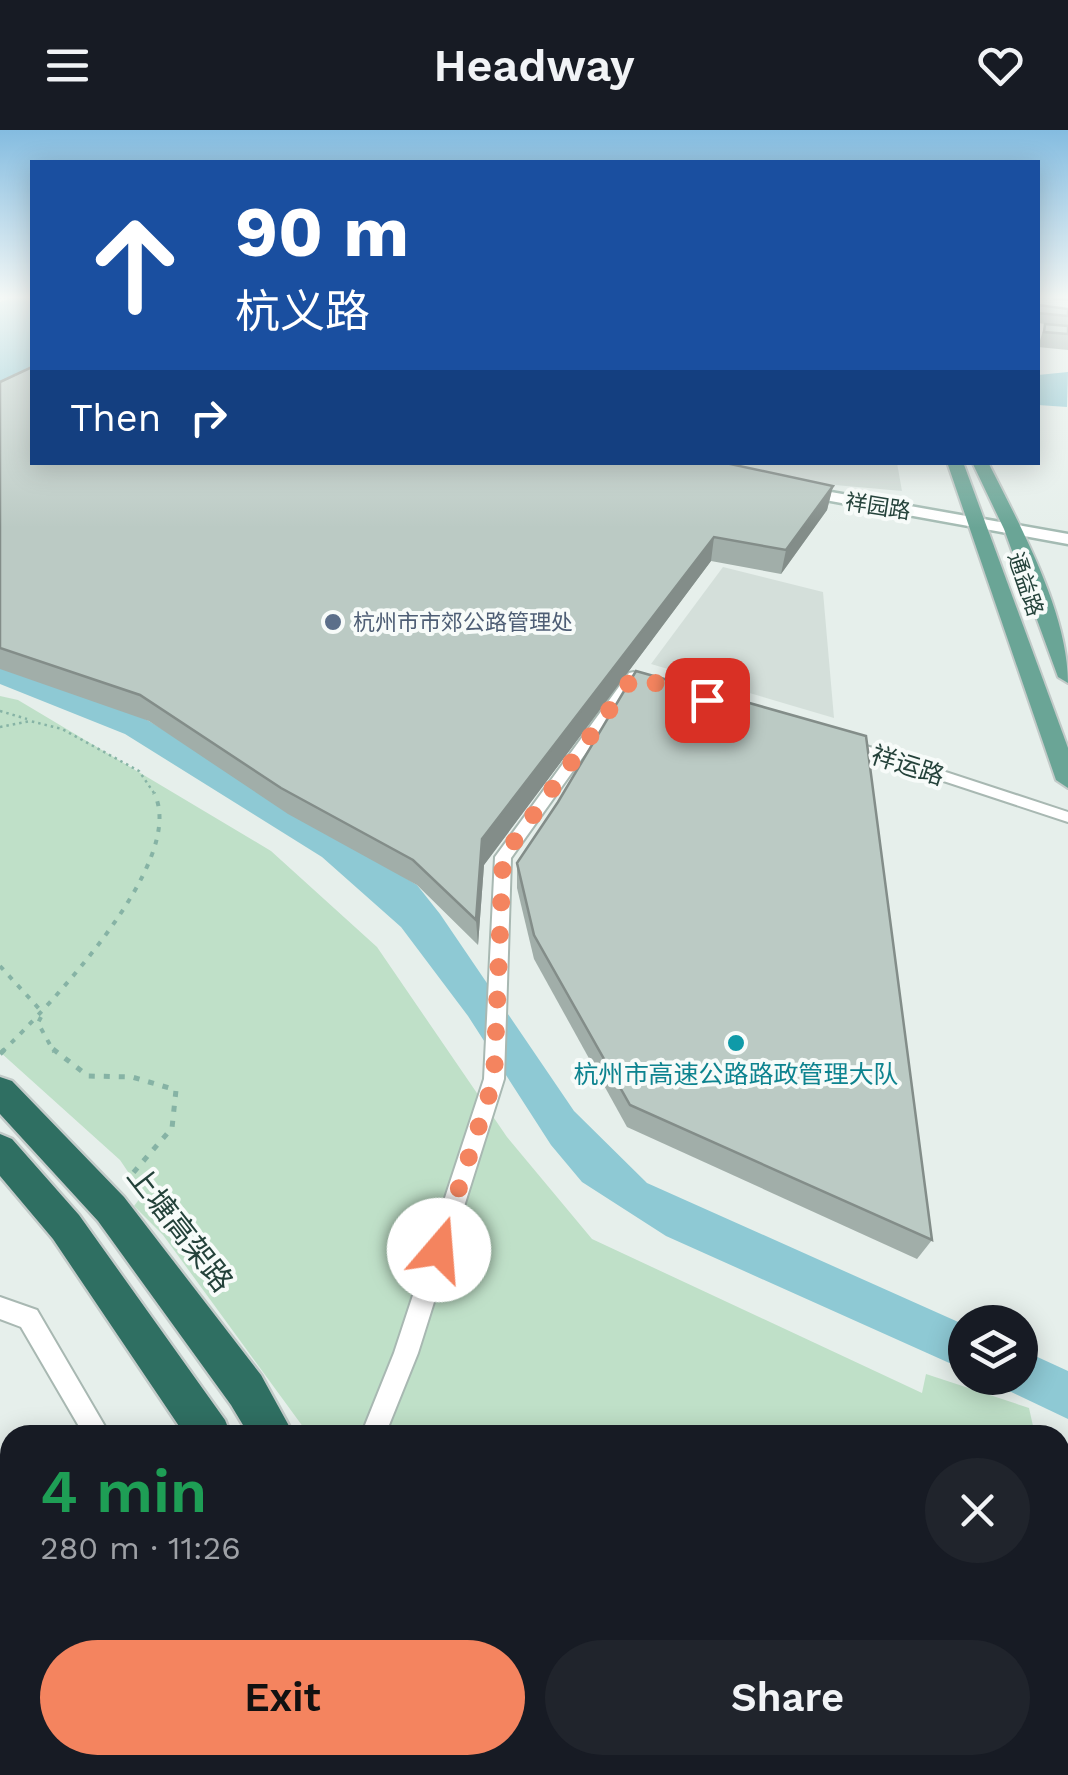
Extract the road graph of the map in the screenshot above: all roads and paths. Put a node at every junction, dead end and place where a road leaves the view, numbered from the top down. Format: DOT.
graph roads {
  1 [pos="956,465"];
  2 [pos="981,465"];
  3 [pos="781,488"];
  4 [pos="977,520"];
  5 [pos="1009,521"];
  6 [pos="1068,524"];
  7 [pos="1068,539"];
  8 [pos="1068,676"];
  9 [pos="653,682"];
  10 [pos="0,711"];
  11 [pos="32,720"];
  12 [pos="0,727"];
  13 [pos="824,738"];
  14 [pos="1068,780"];
  15 [pos="1068,817"];
  16 [pos="0,966"];
  17 [pos="43,1013"];
  18 [pos="0,1054"];
  19 [pos="0,1092"];
  20 [pos="0,1150"];
  21 [pos="123,1184"];
  22 [pos="0,1308"];
  23 [pos="92,1425"];
  24 [pos="203,1425"];
  25 [pos="267,1425"];
  26 [pos="377,1425"];
  1 -- 4 [label="main road, 通益路"];
  2 -- 5 [label="main road, 通益路"];
  3 -- 4 [label="street, 祥园路"];
  4 -- 5 [label="street, 祥园路"];
  4 -- 14 [label="main road, 通益路"];
  5 -- 6 [label="street, 祥园路"];
  5 -- 7 [label="street, 祥园路"];
  5 -- 8 [label="main road, 通益路"];
  9 -- 26 [label="street"];
  10 -- 11 [label="path"];
  11 -- 12 [label="path"];
  11 -- 17 [label="path"];
  13 -- 15 [label="street, 祥运路"];
  16 -- 17 [label="path"];
  17 -- 18 [label="path"];
  17 -- 21 [label="path"];
  19 -- 25 [label="highway, 上塘高架路"];
  20 -- 24 [label="highway"];
  22 -- 23 [label="street"];
}
